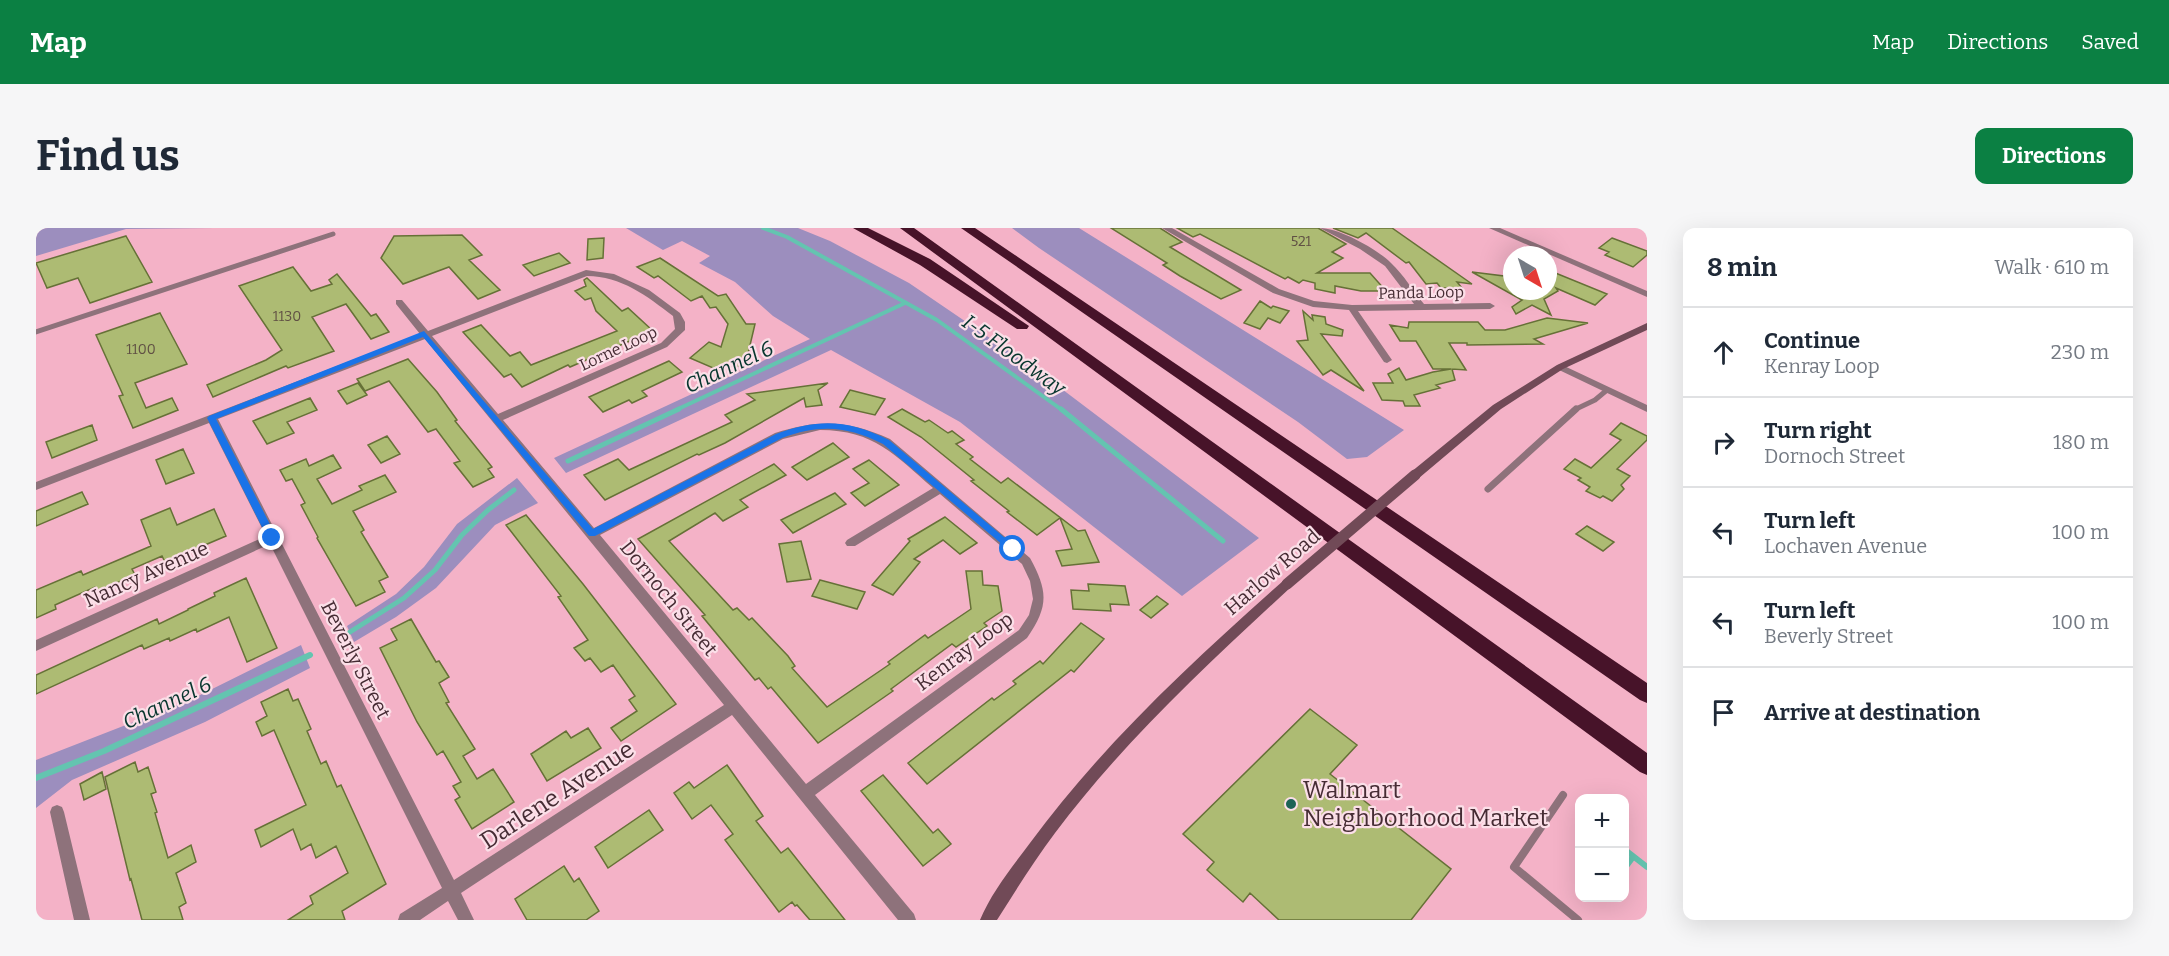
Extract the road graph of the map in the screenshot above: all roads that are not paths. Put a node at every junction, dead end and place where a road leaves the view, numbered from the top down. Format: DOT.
graph roads {
  1 [pos="859,228"];
  2 [pos="906,228"];
  3 [pos="967,228"];
  4 [pos="1166,228"];
  5 [pos="1324,228"];
  6 [pos="1493,228"];
  7 [pos="333,234"];
  8 [pos="1647,294"];
  9 [pos="399,303"];
  10 [pos="1490,306"];
  11 [pos="1421,307"];
  12 [pos="1352,308"];
  13 [pos="1647,326"];
  14 [pos="36,332"];
  15 [pos="424,334"];
  16 [pos="1387,360"];
  17 [pos="1560,367"];
  18 [pos="1607,390"];
  19 [pos="1647,409"];
  20 [pos="212,418"];
  21 [pos="495,419"];
  22 [pos="1222,457"];
  23 [pos="36,486"];
  24 [pos="941,488"];
  25 [pos="1488,489"];
  26 [pos="592,534"];
  27 [pos="272,538"];
  28 [pos="851,543"];
  29 [pos="36,646"];
  30 [pos="1647,694"];
  31 [pos="732,707"];
  32 [pos="1647,765"];
  33 [pos="804,794"];
  34 [pos="1563,795"];
  35 [pos="57,812"];
  36 [pos="451,891"];
  37 [pos="82,920"];
  38 [pos="406,920"];
  39 [pos="466,920"];
  40 [pos="908,920"];
  41 [pos="988,920"];
  42 [pos="1578,920"];
  1 -- 22 [label="highway"];
  2 -- 22 [label="highway"];
  3 -- 30 [label="highway"];
  4 -- 12 [label="street, Panda Loop"];
  5 -- 11 [label="street"];
  6 -- 8 [label="street"];
  7 -- 14 [label="lane"];
  9 -- 15 [label="street, Dornoch Street"];
  10 -- 11 [label="street, Panda Loop"];
  11 -- 12 [label="street, Panda Loop"];
  12 -- 16 [label="street, Panda Loop"];
  13 -- 17 [label="main road, Harlow Road"];
  15 -- 20 [label="street"];
  15 -- 21 [label="street, Dornoch Street"];
  15 -- 21 [label="street, Lorne Loop"];
  17 -- 18 [label="street"];
  17 -- 41 [label="main road, Harlow Road, bridge"];
  18 -- 19 [label="street"];
  18 -- 25 [label="lane"];
  20 -- 23 [label="street"];
  20 -- 27 [label="street, Beverly Street"];
  21 -- 26 [label="street, Dornoch Street"];
  22 -- 32 [label="highway"];
  24 -- 26 [label="street, Kenray Loop"];
  24 -- 28 [label="street"];
  24 -- 33 [label="street, Kenray Loop"];
  26 -- 31 [label="street, Dornoch Street"];
  27 -- 29 [label="street, Nancy Avenue"];
  27 -- 36 [label="street, Beverly Street"];
  31 -- 33 [label="street, Dornoch Street"];
  31 -- 36 [label="street, Darlene Avenue"];
  33 -- 40 [label="street, Dornoch Street"];
  34 -- 42 [label="lane"];
  35 -- 37 [label="street"];
  36 -- 38 [label="street, Darlene Avenue"];
  36 -- 39 [label="street, Beverly Street"];
}
